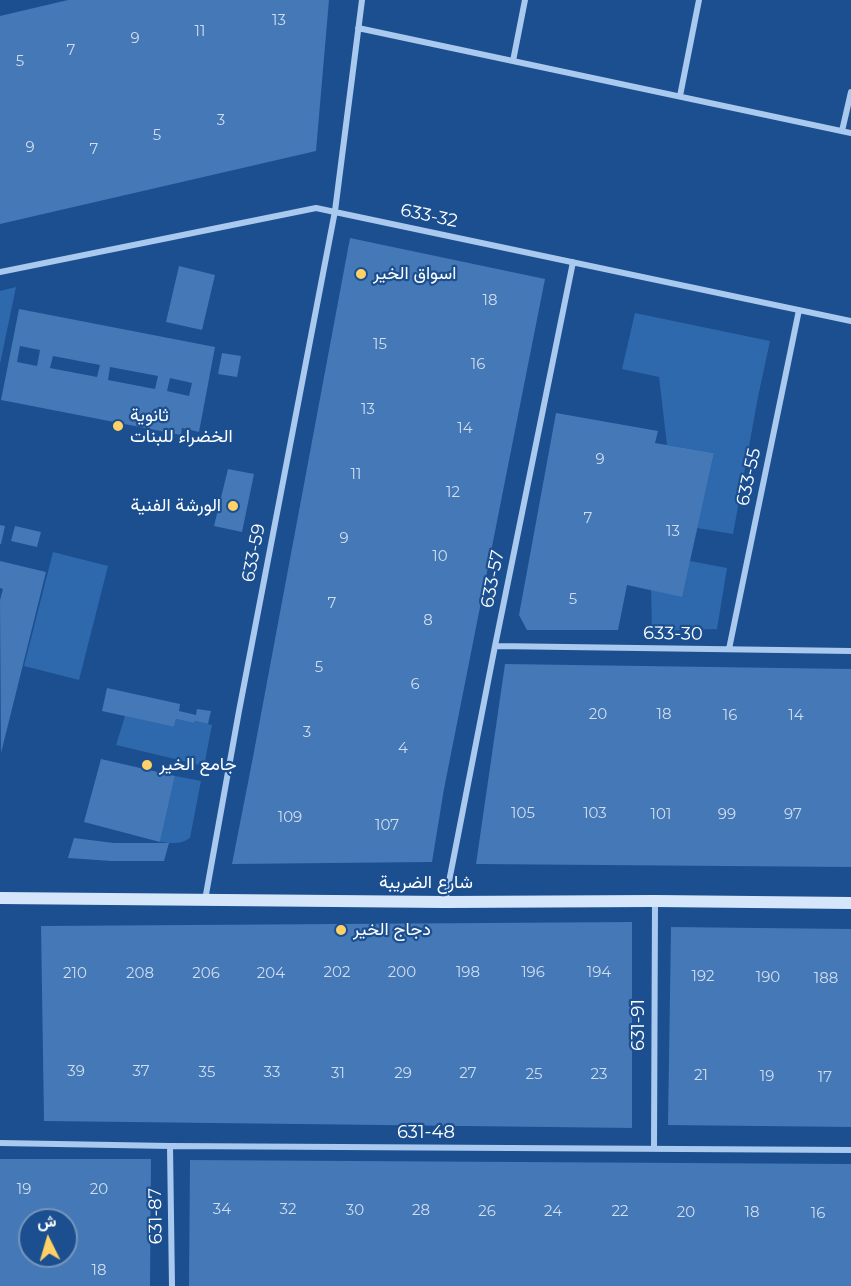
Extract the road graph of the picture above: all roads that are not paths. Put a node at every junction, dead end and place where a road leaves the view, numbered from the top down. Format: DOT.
graph roads {
  1 [pos="362,0"];
  2 [pos="525,0"];
  3 [pos="699,0"];
  4 [pos="358,28"];
  5 [pos="513,61"];
  6 [pos="851,92"];
  7 [pos="680,96"];
  8 [pos="842,131"];
  9 [pos="851,133"];
  10 [pos="335,211"];
  11 [pos="573,262"];
  12 [pos="0,272"];
  13 [pos="799,310"];
  14 [pos="851,321"];
  15 [pos="495,646"];
  16 [pos="729,649"];
  17 [pos="851,651"];
  18 [pos="0,898"];
  19 [pos="205,900"];
  20 [pos="655,901"];
  21 [pos="445,902"];
  22 [pos="851,903"];
  23 [pos="0,1143"];
  24 [pos="170,1146"];
  25 [pos="654,1149"];
  26 [pos="851,1150"];
  27 [pos="172,1286"];
  1 -- 4 [label="street, 633-59"];
  2 -- 5 [label="street"];
  3 -- 7 [label="street"];
  4 -- 5 [label="street"];
  4 -- 10 [label="street, 633-59"];
  5 -- 7 [label="street"];
  6 -- 8 [label="street"];
  7 -- 8 [label="street"];
  8 -- 9 [label="street"];
  10 -- 11 [label="street, 633-32"];
  10 -- 12 [label="street, 633-32"];
  10 -- 19 [label="street, 633-59"];
  11 -- 13 [label="street, 633-32"];
  11 -- 15 [label="street, 633-57"];
  13 -- 14 [label="street, 633-32"];
  13 -- 16 [label="street, 633-55"];
  15 -- 16 [label="street, 633-30"];
  15 -- 21 [label="street, 633-57"];
  16 -- 17 [label="street, 633-30"];
  18 -- 19 [label="street, شارع الضريبة"];
  19 -- 21 [label="street, شارع الضريبة"];
  20 -- 21 [label="street, شارع الضريبة"];
  20 -- 22 [label="street, شارع الضريبة"];
  20 -- 25 [label="street, 631-91"];
  23 -- 24 [label="street, 631-48"];
  24 -- 25 [label="street, 631-48"];
  24 -- 27 [label="street, 631-87"];
  25 -- 26 [label="street, 631-48"];
}
